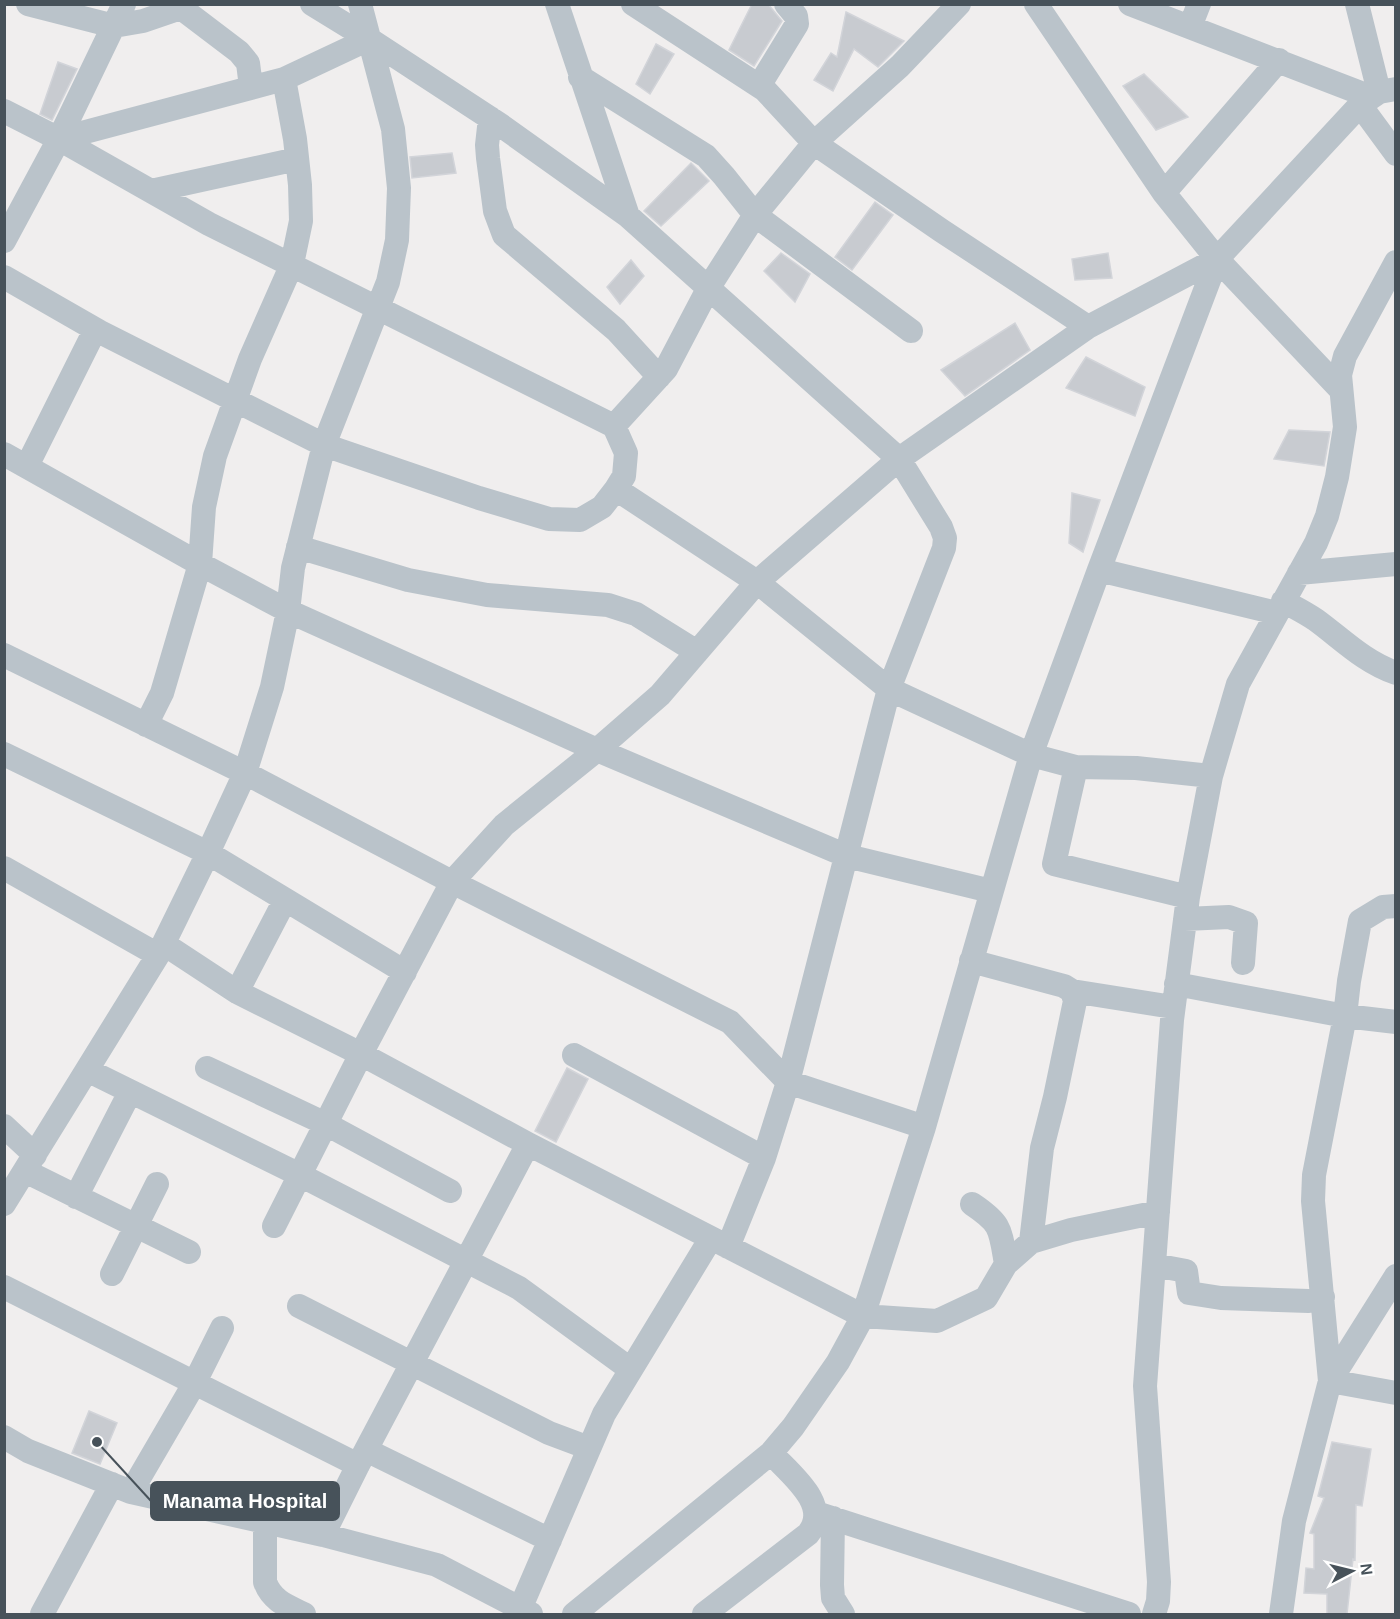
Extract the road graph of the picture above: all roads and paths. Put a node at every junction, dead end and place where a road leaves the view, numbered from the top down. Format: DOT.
graph roads {
  1 [pos="28,4"];
  2 [pos="312,4"];
  3 [pos="360,4"];
  4 [pos="557,4"];
  5 [pos="633,4"];
  6 [pos="786,4"];
  7 [pos="959,4"];
  8 [pos="1036,4"];
  9 [pos="1130,4"];
  10 [pos="1199,4"];
  11 [pos="1357,4"];
  12 [pos="119,15"];
  13 [pos="1190,27"];
  14 [pos="369,39"];
  15 [pos="1279,60"];
  16 [pos="580,77"];
  17 [pos="284,79"];
  18 [pos="759,86"];
  19 [pos="251,87"];
  20 [pos="1376,96"];
  21 [pos="4,111"];
  22 [pos="490,118"];
  23 [pos="59,138"];
  24 [pos="814,143"];
  25 [pos="1395,153"];
  26 [pos="297,159"];
  27 [pos="151,191"];
  28 [pos="1164,193"];
  29 [pos="755,215"];
  30 [pos="628,216"];
  31 [pos="4,241"];
  32 [pos="1217,259"];
  33 [pos="1395,262"];
  34 [pos="291,264"];
  35 [pos="4,277"];
  36 [pos="709,287"];
  37 [pos="379,307"];
  38 [pos="1088,327"];
  39 [pos="95,330"];
  40 [pos="911,331"];
  41 [pos="659,377"];
  42 [pos="1340,389"];
  43 [pos="235,400"];
  44 [pos="614,426"];
  45 [pos="324,445"];
  46 [pos="4,454"];
  47 [pos="899,459"];
  48 [pos="27,466"];
  49 [pos="616,489"];
  50 [pos="298,547"];
  51 [pos="200,564"];
  52 [pos="1395,564"];
  53 [pos="1099,570"];
  54 [pos="1299,573"];
  55 [pos="757,582"];
  56 [pos="1280,607"];
  57 [pos="288,611"];
  58 [pos="697,652"];
  59 [pos="4,655"];
  60 [pos="1395,673"];
  61 [pos="889,689"];
  62 [pos="146,725"];
  63 [pos="597,750"];
  64 [pos="4,754"];
  65 [pos="1031,755"];
  66 [pos="1076,766"];
  67 [pos="245,773"];
  68 [pos="1211,776"];
  69 [pos="208,853"];
  70 [pos="847,856"];
  71 [pos="4,868"];
  72 [pos="452,882"];
  73 [pos="991,891"];
  74 [pos="285,900"];
  75 [pos="1395,906"];
  76 [pos="1186,908"];
  77 [pos="161,949"];
  78 [pos="971,961"];
  79 [pos="1243,963"];
  80 [pos="405,972"];
  81 [pos="1072,991"];
  82 [pos="237,992"];
  83 [pos="1175,995"];
  84 [pos="1346,1016"];
  85 [pos="1395,1022"];
  86 [pos="361,1054"];
  87 [pos="574,1055"];
  88 [pos="207,1068"];
  89 [pos="87,1070"];
  90 [pos="788,1082"];
  91 [pos="130,1092"];
  92 [pos="326,1124"];
  93 [pos="4,1126"];
  94 [pos="924,1127"];
  95 [pos="528,1144"];
  96 [pos="764,1158"];
  97 [pos="30,1163"];
  98 [pos="300,1175"];
  99 [pos="157,1184"];
  100 [pos="450,1191"];
  101 [pos="76,1197"];
  102 [pos="4,1204"];
  103 [pos="972,1204"];
  104 [pos="1158,1212"];
  105 [pos="274,1226"];
  106 [pos="136,1227"];
  107 [pos="1031,1242"];
  108 [pos="719,1243"];
  109 [pos="189,1252"];
  110 [pos="466,1261"];
  111 [pos="1006,1264"];
  112 [pos="1154,1265"];
  113 [pos="112,1274"];
  114 [pos="1395,1276"];
  115 [pos="4,1287"];
  116 [pos="1323,1297"];
  117 [pos="299,1306"];
  118 [pos="863,1316"];
  119 [pos="222,1328"];
  120 [pos="412,1362"];
  121 [pos="630,1369"];
  122 [pos="1330,1381"];
  123 [pos="194,1384"];
  124 [pos="1395,1393"];
  125 [pos="4,1437"];
  126 [pos="589,1448"];
  127 [pos="771,1454"];
  128 [pos="362,1458"];
  129 [pos="122,1488"];
  130 [pos="824,1515"];
  131 [pos="265,1522"];
  132 [pos="323,1535"];
  133 [pos="550,1540"];
  134 [pos="271,1607"];
  135 [pos="1161,1610"];
  136 [pos="525,1611"];
  137 [pos="42,1614"];
  138 [pos="304,1614"];
  139 [pos="574,1614"];
  140 [pos="704,1614"];
  141 [pos="843,1614"];
  142 [pos="1129,1614"];
  143 [pos="1281,1614"];
  1 -- 12 [label="street"];
  2 -- 14 [label="street"];
  3 -- 14 [label="street"];
  4 -- 16 [label="street"];
  5 -- 18 [label="street"];
  6 -- 18 [label="street"];
  7 -- 24 [label="street"];
  8 -- 28 [label="street"];
  9 -- 13 [label="street"];
  10 -- 13 [label="street"];
  11 -- 20 [label="street"];
  12 -- 19 [label="street"];
  12 -- 23 [label="street"];
  13 -- 15 [label="street"];
  14 -- 17 [label="street"];
  14 -- 22 [label="street"];
  14 -- 37 [label="street"];
  15 -- 20 [label="street"];
  15 -- 28 [label="street"];
  16 -- 29 [label="street"];
  16 -- 30 [label="street"];
  17 -- 19 [label="street"];
  17 -- 26 [label="street"];
  18 -- 24 [label="street"];
  19 -- 23 [label="street"];
  20 -- 25 [label="street"];
  20 -- 32 [label="street"];
  21 -- 23 [label="street"];
  22 -- 30 [label="street"];
  22 -- 41 [label="street"];
  23 -- 27 [label="street"];
  23 -- 31 [label="street"];
  24 -- 29 [label="street"];
  24 -- 38 [label="street"];
  26 -- 27 [label="street"];
  26 -- 34 [label="street"];
  27 -- 34 [label="street"];
  28 -- 32 [label="street"];
  29 -- 36 [label="street"];
  29 -- 40 [label="street"];
  30 -- 36 [label="street"];
  32 -- 38 [label="street"];
  32 -- 42 [label="street"];
  32 -- 53 [label="street"];
  33 -- 42 [label="street"];
  34 -- 37 [label="street"];
  34 -- 43 [label="street"];
  35 -- 39 [label="street"];
  36 -- 41 [label="street"];
  36 -- 47 [label="street"];
  37 -- 44 [label="street"];
  37 -- 45 [label="street"];
  38 -- 47 [label="street"];
  39 -- 43 [label="street"];
  39 -- 48 [label="street"];
  41 -- 44 [label="street"];
  42 -- 54 [label="street"];
  43 -- 45 [label="street"];
  43 -- 51 [label="street"];
  44 -- 49 [label="street"];
  45 -- 49 [label="street"];
  45 -- 50 [label="street"];
  46 -- 48 [label="street"];
  47 -- 55 [label="street"];
  47 -- 61 [label="street"];
  48 -- 51 [label="street"];
  49 -- 55 [label="street"];
  50 -- 57 [label="street"];
  50 -- 58 [label="street"];
  51 -- 57 [label="street"];
  51 -- 62 [label="street"];
  52 -- 54 [label="street"];
  53 -- 56 [label="street"];
  53 -- 65 [label="street"];
  54 -- 56 [label="street"];
  55 -- 58 [label="street"];
  55 -- 61 [label="street"];
  56 -- 60 [label="street"];
  56 -- 68 [label="street"];
  57 -- 63 [label="street"];
  57 -- 67 [label="street"];
  58 -- 63 [label="street"];
  59 -- 62 [label="street"];
  61 -- 65 [label="street"];
  61 -- 70 [label="street"];
  62 -- 67 [label="street"];
  63 -- 70 [label="street"];
  63 -- 72 [label="street"];
  64 -- 69 [label="street"];
  65 -- 66 [label="street"];
  65 -- 73 [label="street"];
  66 -- 68 [label="street"];
  66 -- 76 [label="street"];
  67 -- 69 [label="street"];
  67 -- 72 [label="street"];
  68 -- 76 [label="street"];
  69 -- 74 [label="street"];
  69 -- 77 [label="street"];
  70 -- 73 [label="street"];
  70 -- 90 [label="street"];
  71 -- 77 [label="street"];
  72 -- 80 [label="street"];
  72 -- 90 [label="street"];
  73 -- 78 [label="street"];
  74 -- 80 [label="street"];
  74 -- 82 [label="street"];
  75 -- 84 [label="street"];
  76 -- 79 [label="street"];
  76 -- 83 [label="street"];
  77 -- 82 [label="street"];
  77 -- 89 [label="street"];
  78 -- 81 [label="street"];
  78 -- 94 [label="street"];
  80 -- 86 [label="street"];
  81 -- 83 [label="street"];
  81 -- 107 [label="street"];
  82 -- 86 [label="street"];
  83 -- 84 [label="street"];
  83 -- 104 [label="street"];
  84 -- 85 [label="street"];
  84 -- 116 [label="street"];
  86 -- 92 [label="street"];
  86 -- 95 [label="street"];
  87 -- 96 [label="street"];
  88 -- 92 [label="street"];
  89 -- 91 [label="street"];
  89 -- 97 [label="street"];
  90 -- 94 [label="street"];
  90 -- 96 [label="street"];
  91 -- 98 [label="street"];
  91 -- 101 [label="street"];
  92 -- 98 [label="street"];
  92 -- 100 [label="street"];
  93 -- 97 [label="street"];
  94 -- 118 [label="street"];
  95 -- 108 [label="street"];
  95 -- 110 [label="street"];
  96 -- 108 [label="street"];
  97 -- 101 [label="street"];
  97 -- 102 [label="street"];
  98 -- 105 [label="street"];
  98 -- 110 [label="street"];
  99 -- 106 [label="street"];
  101 -- 106 [label="street"];
  103 -- 111 [label="street"];
  104 -- 107 [label="street"];
  104 -- 112 [label="street"];
  106 -- 109 [label="street"];
  106 -- 113 [label="street"];
  107 -- 111 [label="street"];
  108 -- 118 [label="street"];
  108 -- 121 [label="street"];
  110 -- 120 [label="street"];
  110 -- 121 [label="street"];
  111 -- 118 [label="street"];
  112 -- 116 [label="street"];
  112 -- 135 [label="street"];
  114 -- 122 [label="street"];
  115 -- 123 [label="street"];
  116 -- 122 [label="street"];
  117 -- 120 [label="street"];
  118 -- 127 [label="street"];
  119 -- 123 [label="street"];
  120 -- 126 [label="street"];
  120 -- 128 [label="street"];
  121 -- 126 [label="street"];
  122 -- 124 [label="street"];
  122 -- 143 [label="street"];
  123 -- 128 [label="street"];
  123 -- 129 [label="street"];
  125 -- 129 [label="street"];
  126 -- 133 [label="street"];
  127 -- 130 [label="street"];
  127 -- 139 [label="street"];
  128 -- 132 [label="street"];
  128 -- 133 [label="street"];
  129 -- 131 [label="street"];
  129 -- 137 [label="street"];
  130 -- 140 [label="street"];
  130 -- 141 [label="street"];
  130 -- 142 [label="street"];
  131 -- 132 [label="street"];
  131 -- 134 [label="street"];
  132 -- 136 [label="street"];
  133 -- 136 [label="street"];
  134 -- 138 [label="street"];
}
